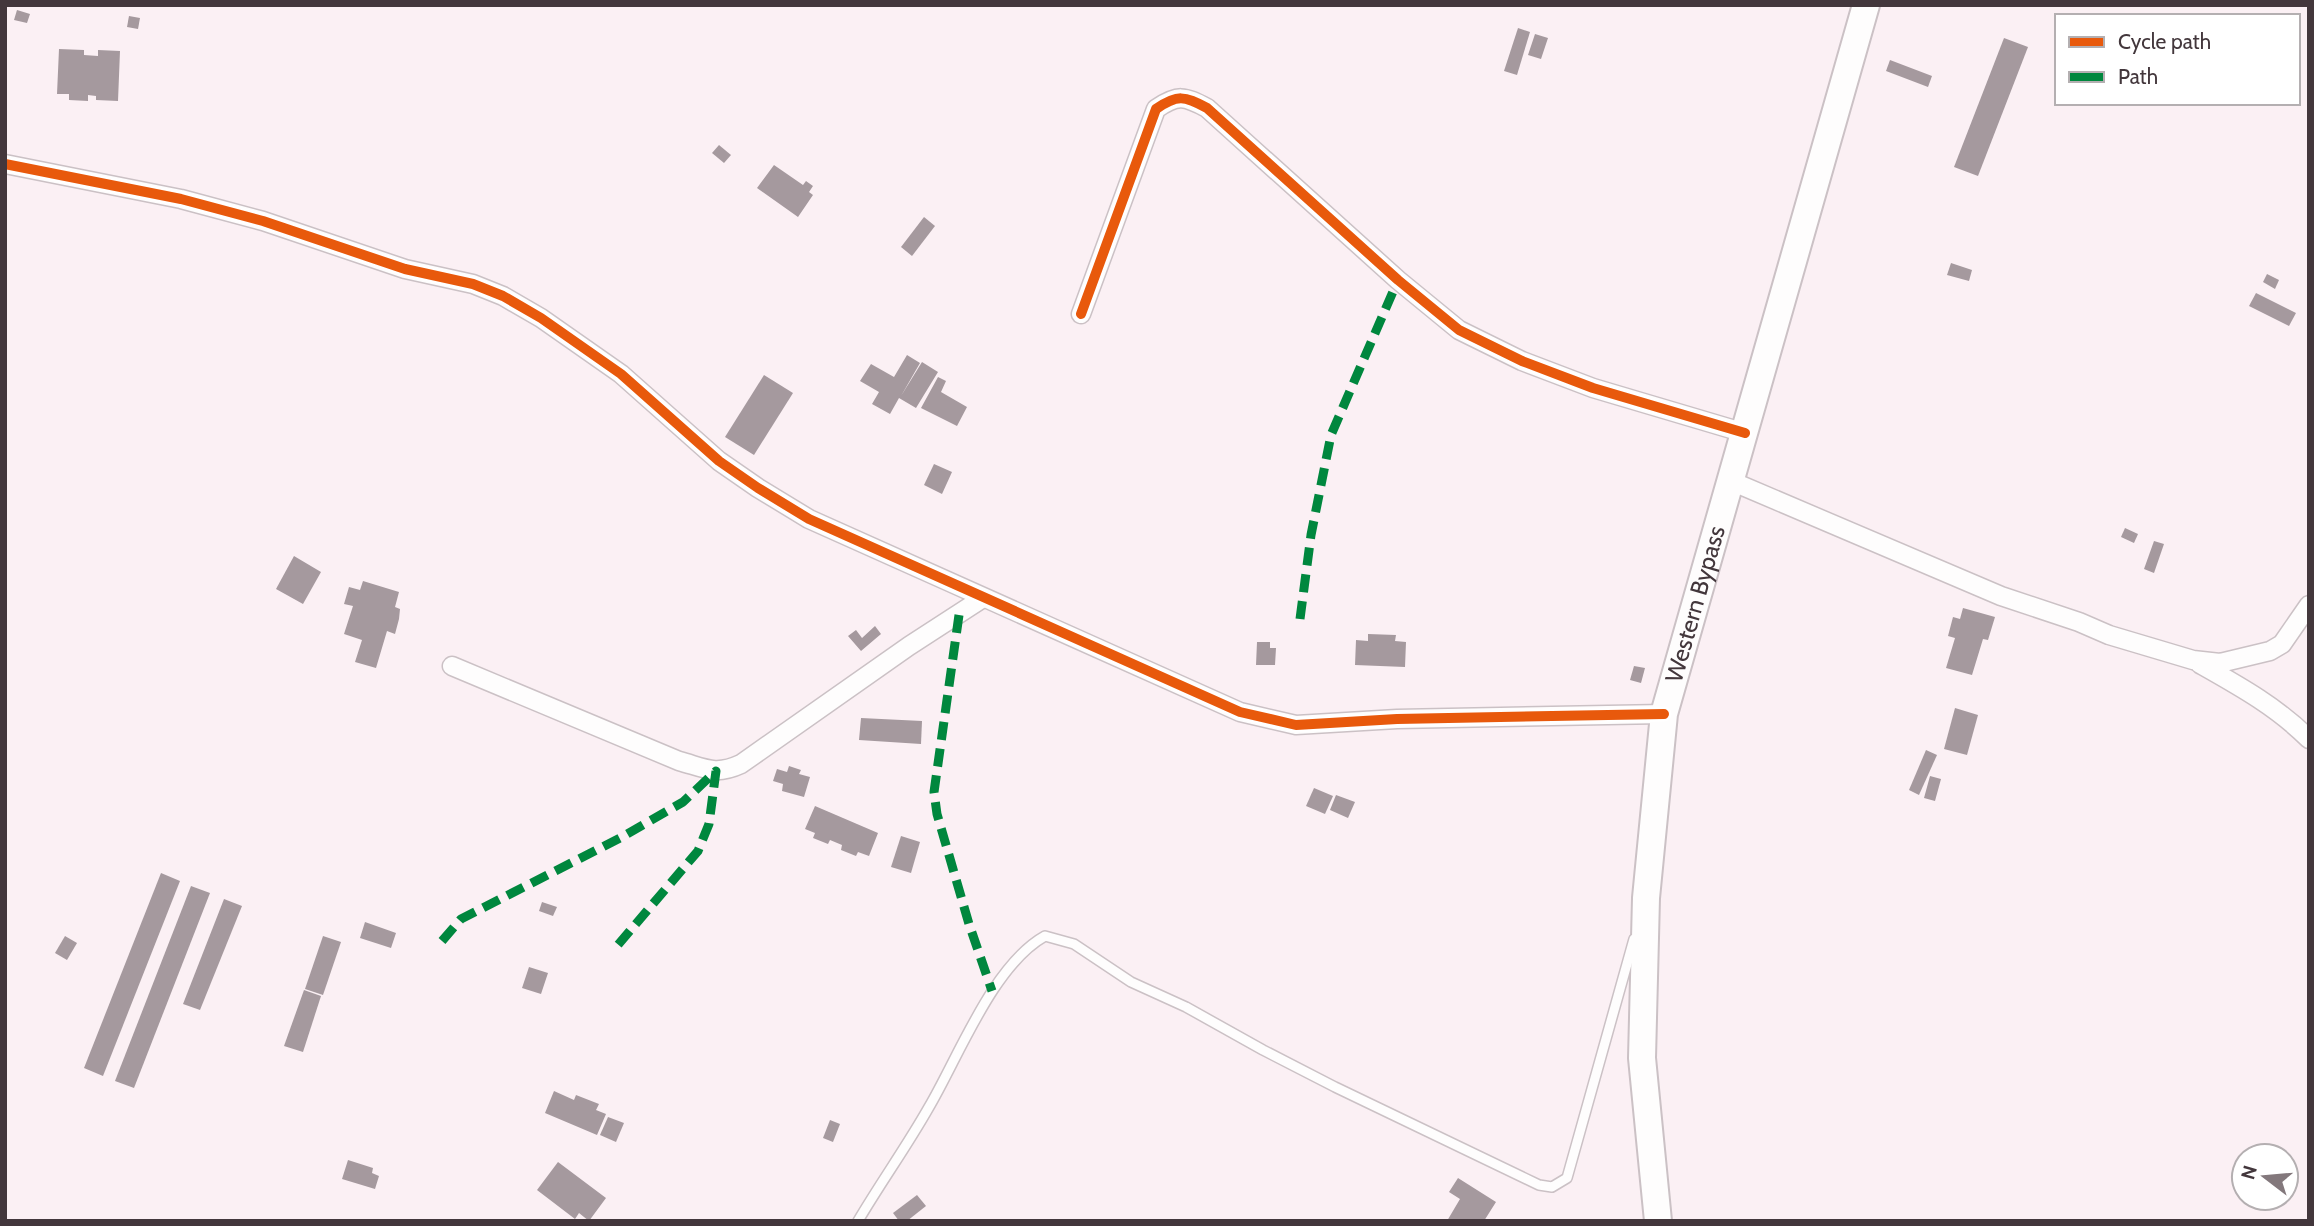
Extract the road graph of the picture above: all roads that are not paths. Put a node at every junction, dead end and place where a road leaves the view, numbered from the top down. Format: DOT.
graph roads {
  1 [pos="1867,5"];
  2 [pos="5,164"];
  3 [pos="1081,314"];
  4 [pos="1745,433"];
  5 [pos="1731,481"];
  6 [pos="983,598"];
  7 [pos="2309,605"];
  8 [pos="2193,660"];
  9 [pos="452,666"];
  10 [pos="1664,714"];
  11 [pos="2309,739"];
  12 [pos="1646,898"];
  13 [pos="858,1221"];
  14 [pos="1658,1221"];
  1 -- 4 [label="main road, Western Bypass"];
  2 -- 6 [label="street"];
  3 -- 4 [label="street"];
  4 -- 5 [label="main road, Western Bypass"];
  5 -- 8 [label="street"];
  5 -- 10 [label="main road, Western Bypass"];
  6 -- 9 [label="street"];
  6 -- 10 [label="street"];
  7 -- 8 [label="street"];
  8 -- 11 [label="street"];
  10 -- 12 [label="main road, Western Bypass"];
  12 -- 13 [label="lane"];
  12 -- 14 [label="main road, Western Bypass"];
}
